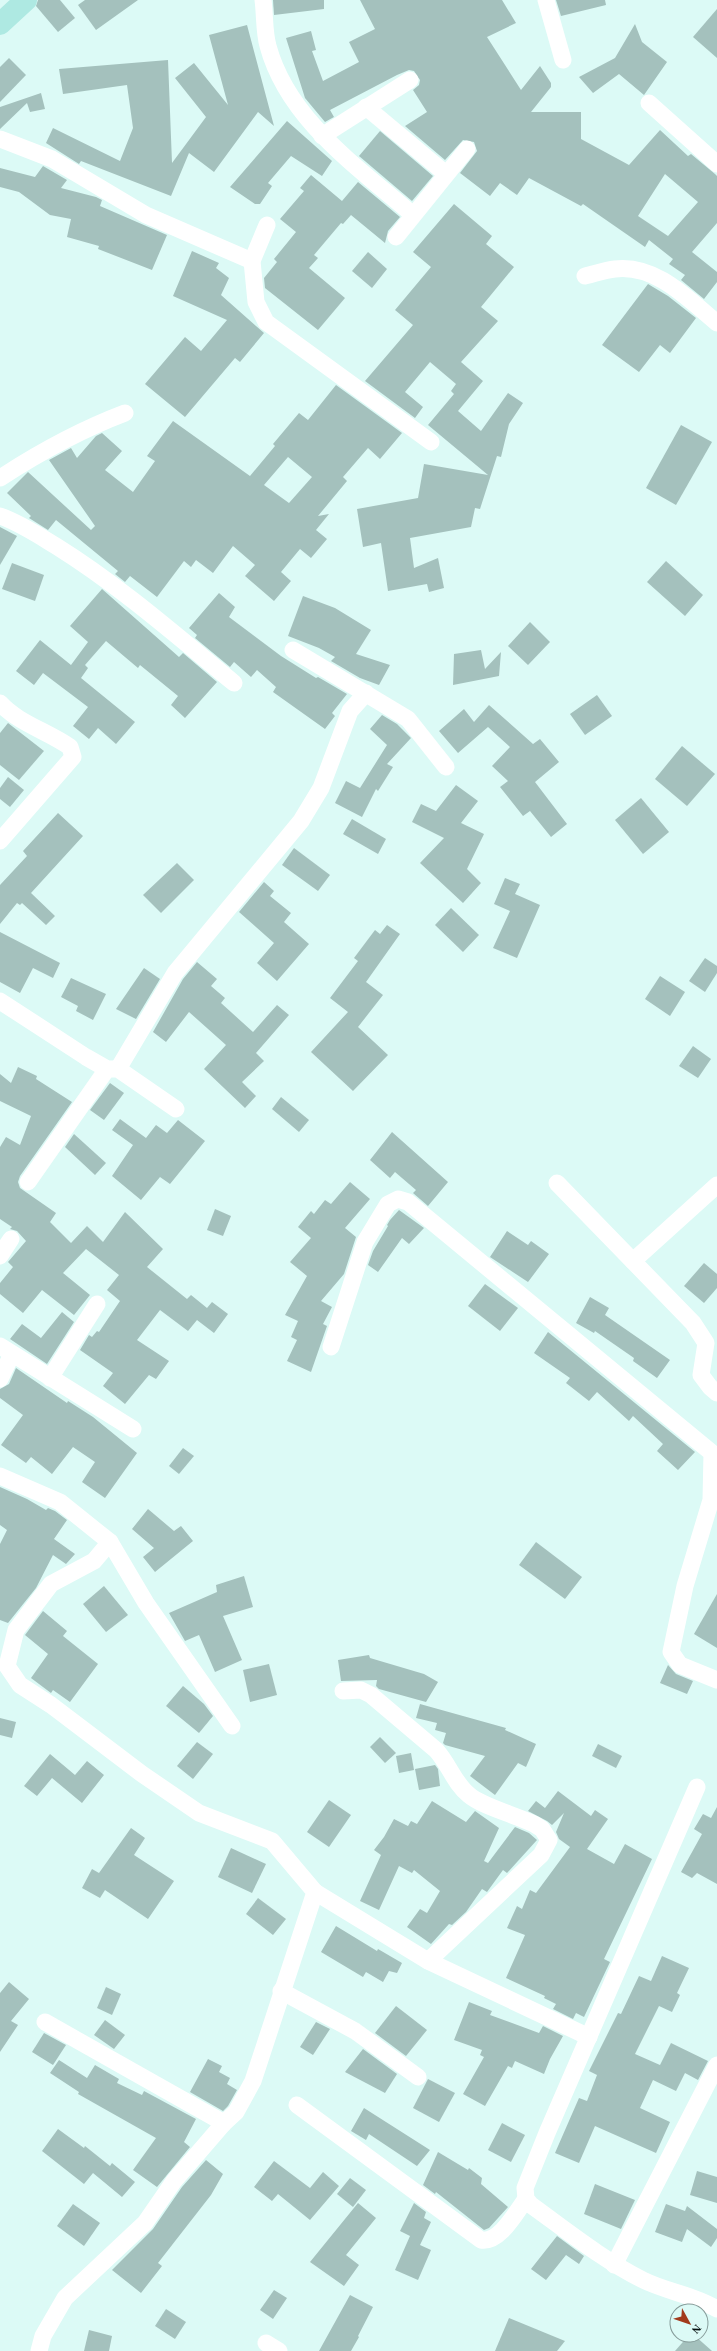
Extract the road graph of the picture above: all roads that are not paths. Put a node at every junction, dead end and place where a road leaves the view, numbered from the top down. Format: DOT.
graph roads {
  1 [pos="26,0"];
  2 [pos="263,0"];
  3 [pos="546,0"];
  4 [pos="0,24"];
  5 [pos="563,60"];
  6 [pos="410,80"];
  7 [pos="649,103"];
  8 [pos="366,107"];
  9 [pos="322,136"];
  10 [pos="0,139"];
  11 [pos="467,149"];
  12 [pos="717,164"];
  13 [pos="446,174"];
  14 [pos="413,215"];
  15 [pos="267,225"];
  16 [pos="396,236"];
  17 [pos="252,261"];
  18 [pos="585,276"];
  19 [pos="717,323"];
  20 [pos="124,413"];
  21 [pos="431,442"];
  22 [pos="0,478"];
  23 [pos="0,516"];
  24 [pos="293,650"];
  25 [pos="234,683"];
  26 [pos="366,693"];
  27 [pos="0,703"];
  28 [pos="446,767"];
  29 [pos="0,841"];
  30 [pos="0,1002"];
  31 [pos="112,1069"];
  32 [pos="176,1108"];
  33 [pos="28,1182"];
  34 [pos="556,1183"];
  35 [pos="717,1185"];
  36 [pos="11,1239"];
  37 [pos="0,1256"];
  38 [pos="633,1261"];
  39 [pos="97,1304"];
  40 [pos="331,1347"];
  41 [pos="6,1350"];
  42 [pos="0,1378"];
  43 [pos="50,1378"];
  44 [pos="717,1393"];
  45 [pos="133,1429"];
  46 [pos="714,1454"];
  47 [pos="0,1476"];
  48 [pos="110,1542"];
  49 [pos="4,1670"];
  50 [pos="717,1680"];
  51 [pos="343,1691"];
  52 [pos="232,1726"];
  53 [pos="697,1786"];
  54 [pos="315,1892"];
  55 [pos="428,1961"];
  56 [pos="281,1991"];
  57 [pos="45,2022"];
  58 [pos="589,2037"];
  59 [pos="717,2065"];
  60 [pos="418,2077"];
  61 [pos="297,2105"];
  62 [pos="224,2123"];
  63 [pos="526,2199"];
  64 [pos="614,2265"];
  65 [pos="716,2306"];
  66 [pos="39,2351"];
  1 -- 4 [label="main road"];
  2 -- 9 [label="street"];
  3 -- 5 [label="street"];
  6 -- 8 [label="street"];
  7 -- 12 [label="street"];
  8 -- 9 [label="street"];
  8 -- 13 [label="street"];
  9 -- 14 [label="street"];
  10 -- 17 [label="street"];
  11 -- 13 [label="street"];
  13 -- 14 [label="street"];
  14 -- 16 [label="street"];
  15 -- 17 [label="street"];
  17 -- 21 [label="street"];
  18 -- 19 [label="street"];
  20 -- 22 [label="street"];
  23 -- 25 [label="street"];
  24 -- 26 [label="street"];
  26 -- 28 [label="street"];
  26 -- 31 [label="street"];
  27 -- 29 [label="street"];
  30 -- 31 [label="street"];
  31 -- 32 [label="street"];
  31 -- 33 [label="street"];
  34 -- 38 [label="street"];
  35 -- 38 [label="street"];
  36 -- 37 [label="street"];
  38 -- 44 [label="street"];
  39 -- 43 [label="street"];
  40 -- 46 [label="street"];
  41 -- 42 [label="street"];
  41 -- 43 [label="street"];
  43 -- 45 [label="street"];
  46 -- 50 [label="street"];
  47 -- 48 [label="street"];
  48 -- 49 [label="street"];
  48 -- 52 [label="street"];
  49 -- 54 [label="street"];
  51 -- 55 [label="street"];
  53 -- 58 [label="street"];
  54 -- 55 [label="street"];
  54 -- 56 [label="street"];
  55 -- 58 [label="street"];
  56 -- 60 [label="street"];
  56 -- 62 [label="street"];
  57 -- 62 [label="street"];
  58 -- 63 [label="street"];
  59 -- 64 [label="street"];
  61 -- 63 [label="street"];
  62 -- 66 [label="street"];
  63 -- 64 [label="street"];
  64 -- 65 [label="street"];
}
